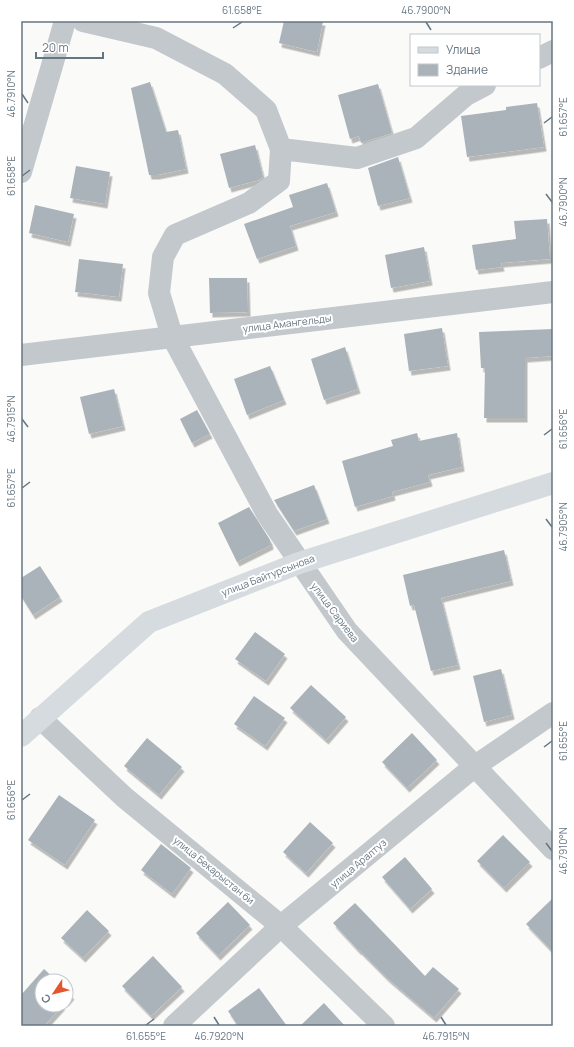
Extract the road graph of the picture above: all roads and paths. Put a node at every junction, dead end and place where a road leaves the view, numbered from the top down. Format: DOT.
graph roads {
  1 [pos="65,21"];
  2 [pos="83,21"];
  3 [pos="553,51"];
  4 [pos="540,58"];
  5 [pos="483,86"];
  6 [pos="281,149"];
  7 [pos="21,172"];
  8 [pos="553,292"];
  9 [pos="172,336"];
  10 [pos="21,355"];
  11 [pos="553,483"];
  12 [pos="299,563"];
  13 [pos="553,713"];
  14 [pos="40,718"];
  15 [pos="21,736"];
  16 [pos="475,766"];
  17 [pos="553,848"];
  18 [pos="282,926"];
  19 [pos="174,1026"];
  20 [pos="384,1026"];
  1 -- 7 [label="street"];
  2 -- 6 [label="street"];
  3 -- 4 [label="street"];
  5 -- 6 [label="street"];
  6 -- 9 [label="street, улица Сариева"];
  8 -- 9 [label="street, улица Амангельды"];
  9 -- 10 [label="street, улица Амангельды"];
  9 -- 12 [label="street, улица Сариева"];
  11 -- 12 [label="street, улица Байтурсынова"];
  12 -- 14 [label="street, улица Байтурсынова"];
  12 -- 16 [label="street, улица Сариева"];
  13 -- 16 [label="street, улица Аралтуз"];
  14 -- 15 [label="street, улица Байтурсынова"];
  14 -- 18 [label="street, улица Бекарыстан би"];
  16 -- 17 [label="street, улица Сариева"];
  16 -- 18 [label="street, улица Аралтуз"];
  18 -- 19 [label="street, улица Аралтуз"];
  18 -- 20 [label="street, улица Бекарыстан би"];
}
